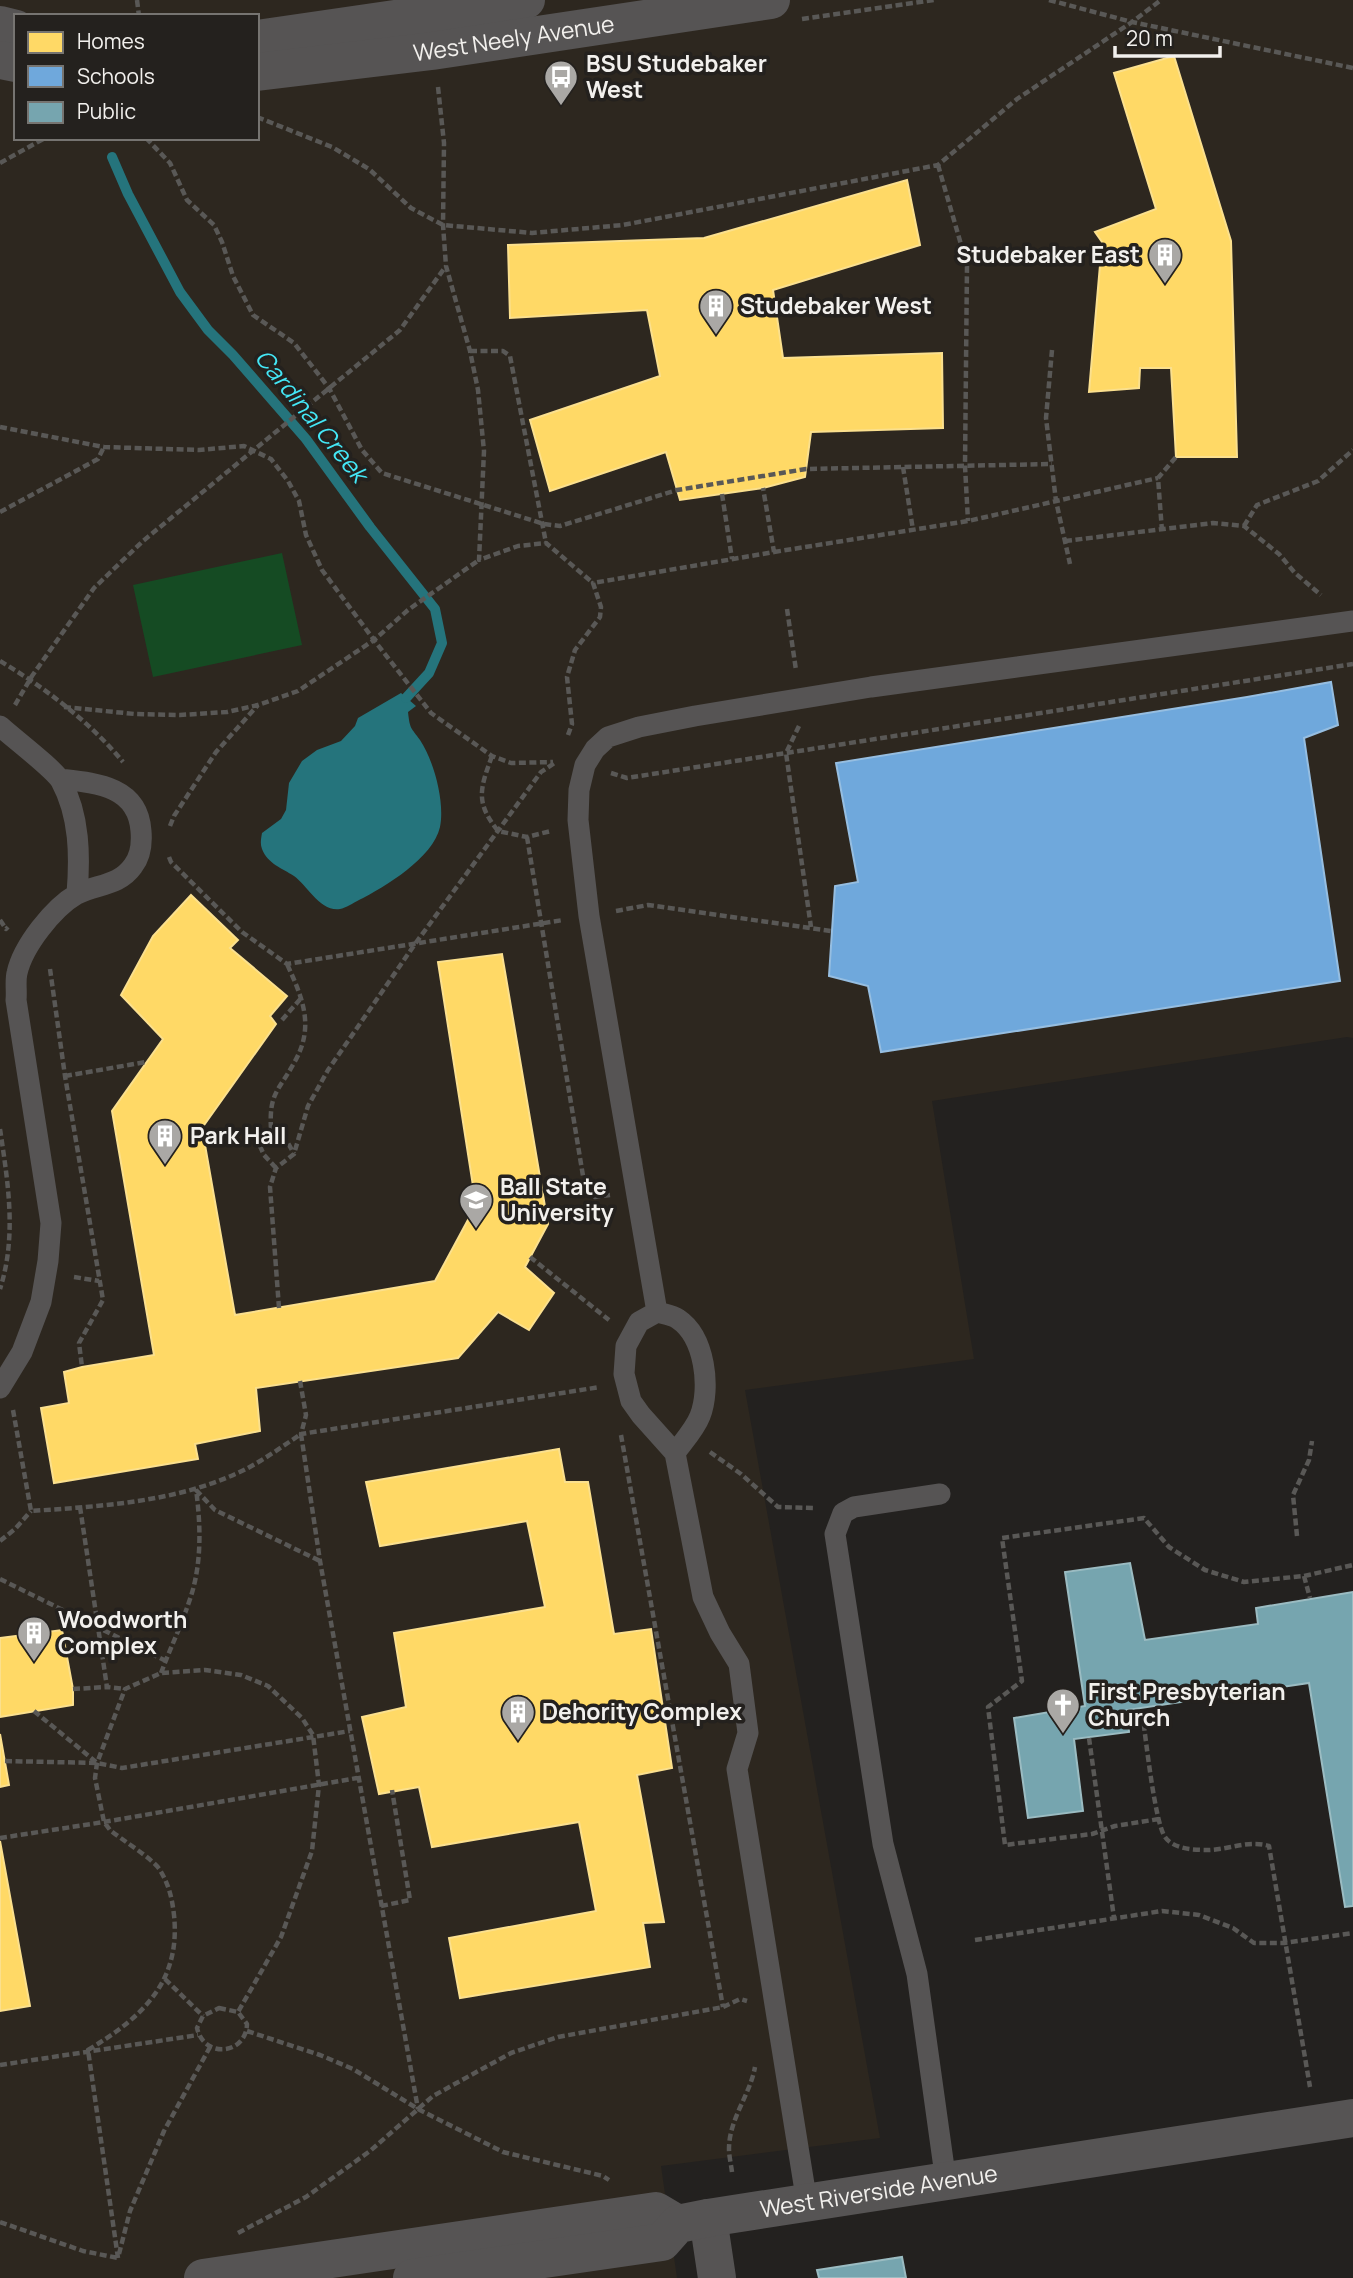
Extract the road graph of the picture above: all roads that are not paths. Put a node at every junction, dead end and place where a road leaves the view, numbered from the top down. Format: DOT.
graph roads {
  1 [pos="526,0"];
  2 [pos="771,0"];
  3 [pos="259,39"];
  4 [pos="259,72"];
  5 [pos="1353,621"];
  6 [pos="1,727"];
  7 [pos="61,779"];
  8 [pos="77,894"];
  9 [pos="657,1312"];
  10 [pos="0,1388"];
  11 [pos="676,1453"];
  12 [pos="940,1494"];
  13 [pos="1353,2118"];
  14 [pos="946,2182"];
  15 [pos="807,2203"];
  16 [pos="693,2221"];
  17 [pos="202,2278"];
  18 [pos="412,2278"];
  19 [pos="717,2278"];
  1 -- 3 [label="street, West Neely Avenue"];
  2 -- 4 [label="street, West Neely Avenue"];
  5 -- 9 [label="lane"];
  6 -- 7 [label="lane"];
  7 -- 8 [label="lane"];
  7 -- 8 [label="lane"];
  8 -- 10 [label="lane"];
  9 -- 11 [label="lane"];
  9 -- 11 [label="lane"];
  11 -- 15 [label="lane"];
  12 -- 14 [label="lane"];
  13 -- 14 [label="street, West Riverside Avenue"];
  14 -- 15 [label="street, West Riverside Avenue"];
  15 -- 16 [label="street, West Riverside Avenue"];
  16 -- 17 [label="street"];
  16 -- 18 [label="street, West Riverside Avenue"];
  16 -- 19 [label="street"];
}
